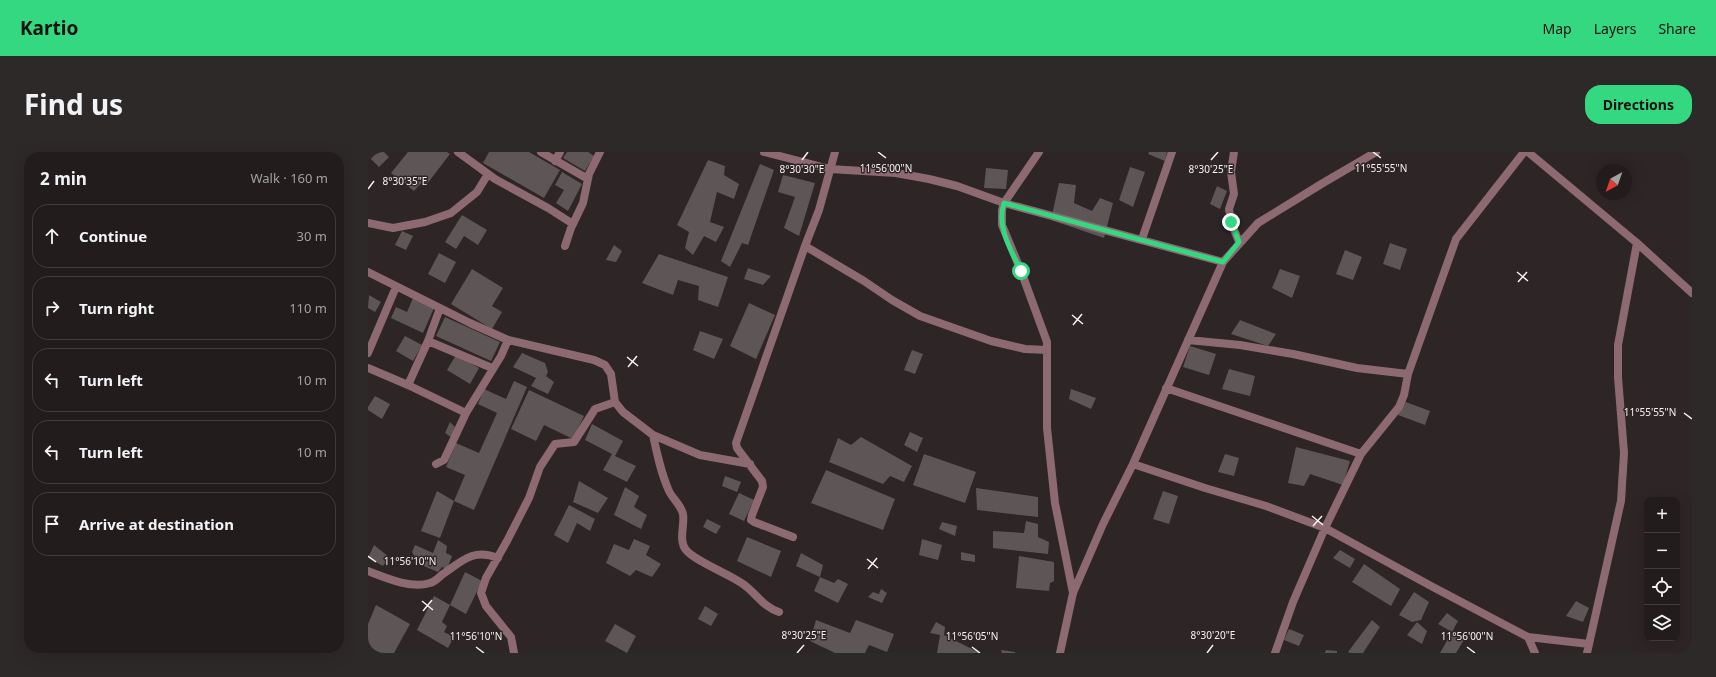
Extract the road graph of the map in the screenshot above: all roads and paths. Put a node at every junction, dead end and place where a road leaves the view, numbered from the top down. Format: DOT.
graph roads {
  1 [pos="458,152"];
  2 [pos="541,152"];
  3 [pos="560,152"];
  4 [pos="600,152"];
  5 [pos="764,152"];
  6 [pos="834,152"];
  7 [pos="1038,152"];
  8 [pos="1172,152"];
  9 [pos="1234,152"];
  10 [pos="1376,152"];
  11 [pos="1524,152"];
  12 [pos="1528,152"];
  13 [pos="555,161"];
  14 [pos="830,169"];
  15 [pos="488,174"];
  16 [pos="588,179"];
  17 [pos="1004,203"];
  18 [pos="368,223"];
  19 [pos="573,224"];
  20 [pos="1142,239"];
  21 [pos="1239,242"];
  22 [pos="1637,243"];
  23 [pos="565,246"];
  24 [pos="804,246"];
  25 [pos="1223,262"];
  26 [pos="368,272"];
  27 [pos="396,287"];
  28 [pos="1692,293"];
  29 [pos="440,308"];
  30 [pos="508,340"];
  31 [pos="1188,340"];
  32 [pos="428,341"];
  33 [pos="1047,350"];
  34 [pos="368,353"];
  35 [pos="368,368"];
  36 [pos="492,368"];
  37 [pos="1408,374"];
  38 [pos="408,385"];
  39 [pos="1166,388"];
  40 [pos="615,402"];
  41 [pos="466,413"];
  42 [pos="653,435"];
  43 [pos="1361,454"];
  44 [pos="436,464"];
  45 [pos="750,464"];
  46 [pos="1133,464"];
  47 [pos="1325,528"];
  48 [pos="793,537"];
  49 [pos="498,558"];
  50 [pos="368,571"];
  51 [pos="1073,593"];
  52 [pos="778,612"];
  53 [pos="1528,637"];
  54 [pos="1589,644"];
  55 [pos="513,653"];
  56 [pos="1060,653"];
  57 [pos="1275,653"];
  58 [pos="1535,653"];
  59 [pos="1587,653"];
  1 -- 15 [label="street"];
  2 -- 13 [label="street"];
  3 -- 13 [label="street"];
  4 -- 16 [label="street"];
  5 -- 14 [label="street"];
  6 -- 14 [label="street"];
  7 -- 17 [label="street"];
  8 -- 20 [label="street"];
  9 -- 21 [label="street"];
  10 -- 21 [label="street"];
  11 -- 37 [label="street"];
  12 -- 22 [label="street"];
  13 -- 16 [label="street"];
  14 -- 17 [label="street"];
  14 -- 24 [label="street"];
  15 -- 18 [label="street"];
  15 -- 19 [label="street"];
  16 -- 19 [label="street"];
  17 -- 20 [label="street"];
  17 -- 33 [label="street"];
  19 -- 23 [label="street"];
  20 -- 25 [label="street"];
  21 -- 25 [label="street"];
  22 -- 28 [label="street"];
  22 -- 54 [label="street"];
  24 -- 33 [label="street"];
  24 -- 45 [label="street"];
  25 -- 31 [label="street"];
  26 -- 27 [label="street"];
  27 -- 29 [label="street"];
  27 -- 34 [label="street"];
  29 -- 30 [label="street"];
  29 -- 32 [label="street"];
  30 -- 36 [label="street"];
  30 -- 40 [label="street"];
  31 -- 37 [label="street"];
  31 -- 39 [label="street"];
  32 -- 36 [label="street"];
  32 -- 38 [label="street"];
  33 -- 51 [label="street"];
  35 -- 38 [label="street"];
  36 -- 41 [label="street"];
  37 -- 43 [label="street"];
  38 -- 41 [label="street"];
  39 -- 43 [label="street"];
  39 -- 46 [label="street"];
  40 -- 42 [label="street"];
  40 -- 49 [label="street"];
  41 -- 44 [label="street"];
  42 -- 45 [label="street"];
  42 -- 52 [label="street"];
  43 -- 47 [label="street"];
  45 -- 48 [label="street"];
  46 -- 47 [label="street"];
  46 -- 51 [label="street"];
  47 -- 53 [label="street"];
  47 -- 57 [label="street"];
  49 -- 50 [label="street"];
  49 -- 55 [label="street"];
  51 -- 56 [label="street"];
  53 -- 54 [label="street"];
  53 -- 58 [label="street"];
  54 -- 59 [label="street"];
}
